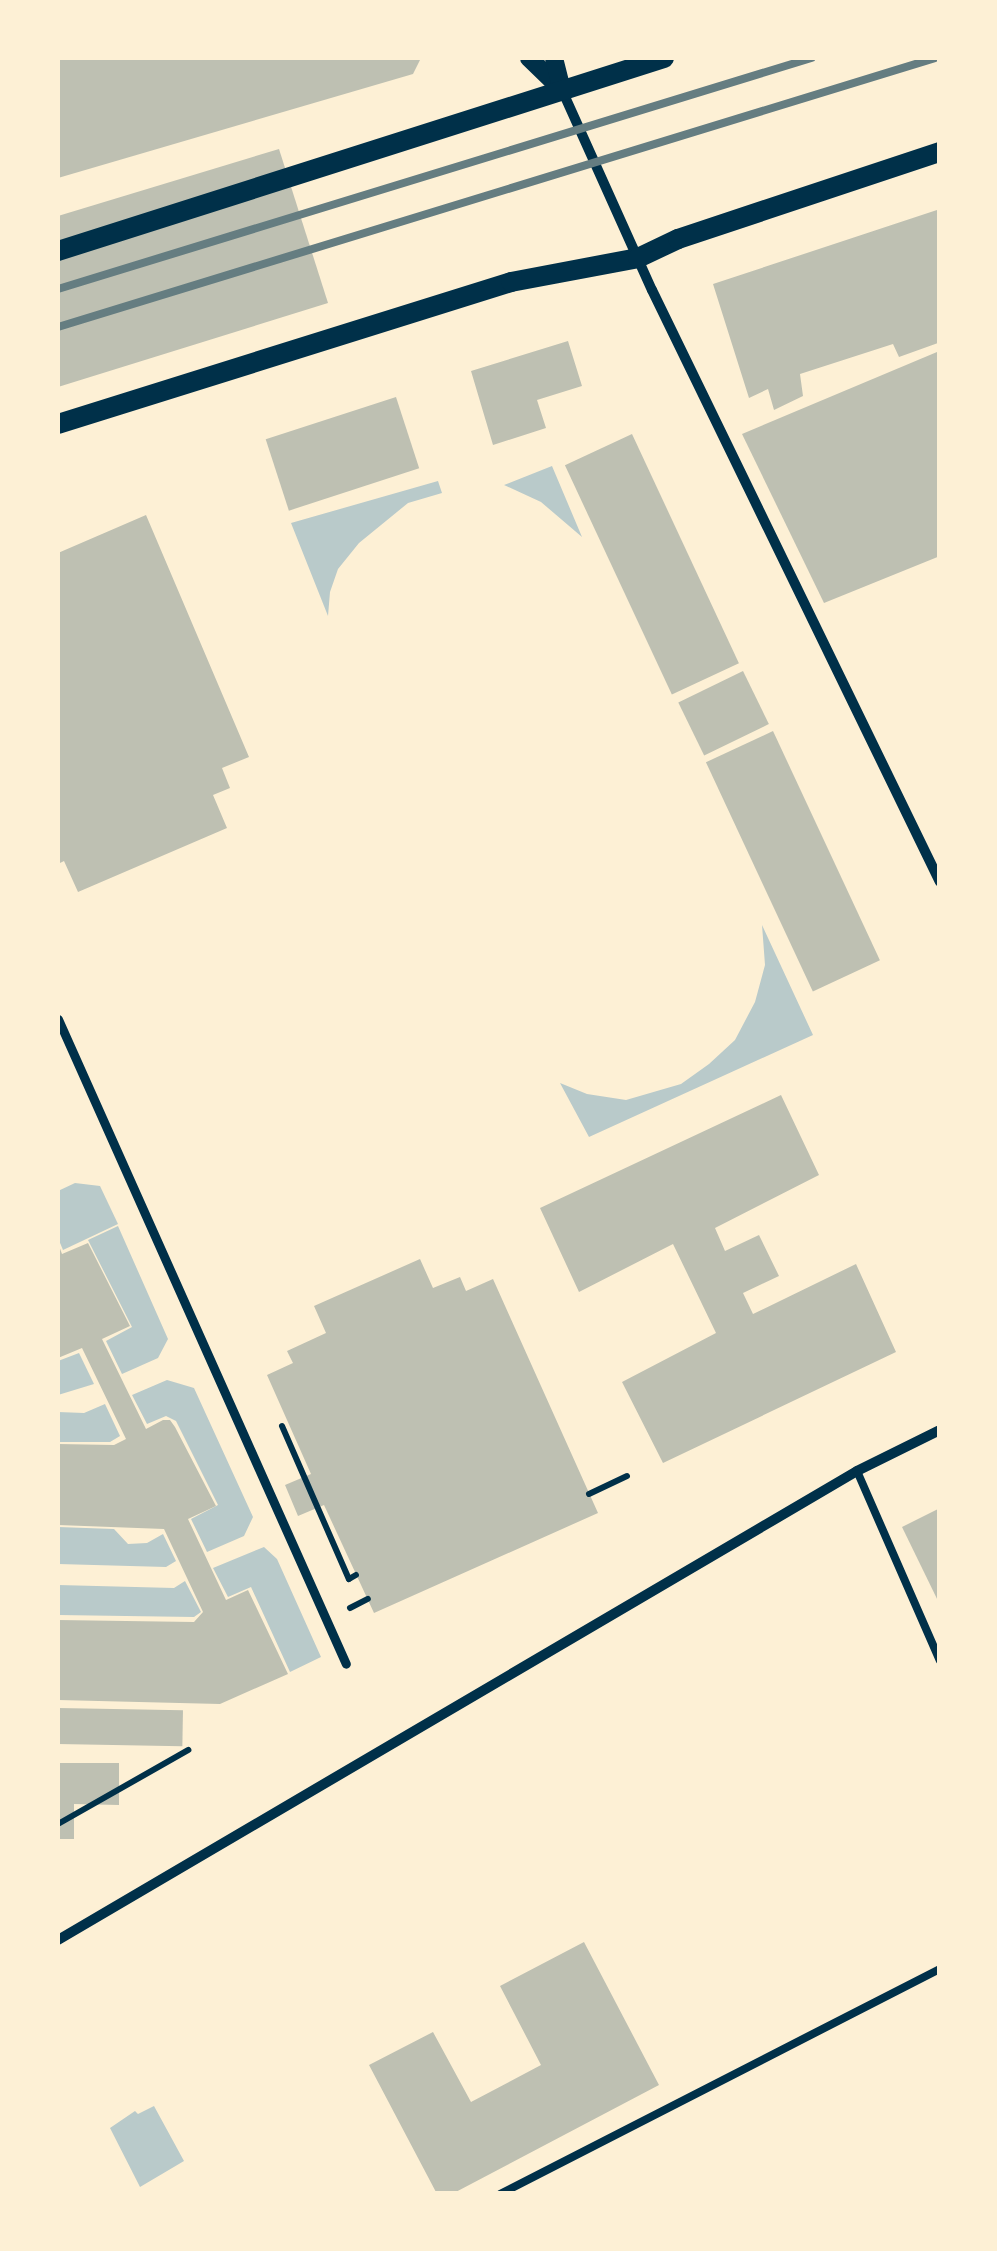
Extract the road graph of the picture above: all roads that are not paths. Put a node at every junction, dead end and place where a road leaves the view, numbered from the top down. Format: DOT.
graph roads {
  1 [pos="529,58"];
  2 [pos="554,58"];
  3 [pos="664,58"];
  4 [pos="562,90"];
  5 [pos="940,152"];
  6 [pos="58,251"];
  7 [pos="638,258"];
  8 [pos="58,424"];
  9 [pos="940,882"];
  10 [pos="58,1018"];
  11 [pos="940,1430"];
  12 [pos="857,1470"];
  13 [pos="940,1661"];
  14 [pos="346,1664"];
  15 [pos="58,1940"];
  16 [pos="940,1969"];
  17 [pos="500,2194"];
  1 -- 4 [label="street"];
  2 -- 4 [label="street"];
  3 -- 4 [label="main road"];
  4 -- 6 [label="main road"];
  4 -- 7 [label="street"];
  5 -- 7 [label="main road"];
  7 -- 8 [label="main road"];
  7 -- 9 [label="street"];
  10 -- 14 [label="street"];
  11 -- 12 [label="street"];
  12 -- 13 [label="lane"];
  12 -- 15 [label="street"];
  16 -- 17 [label="lane"];
}
